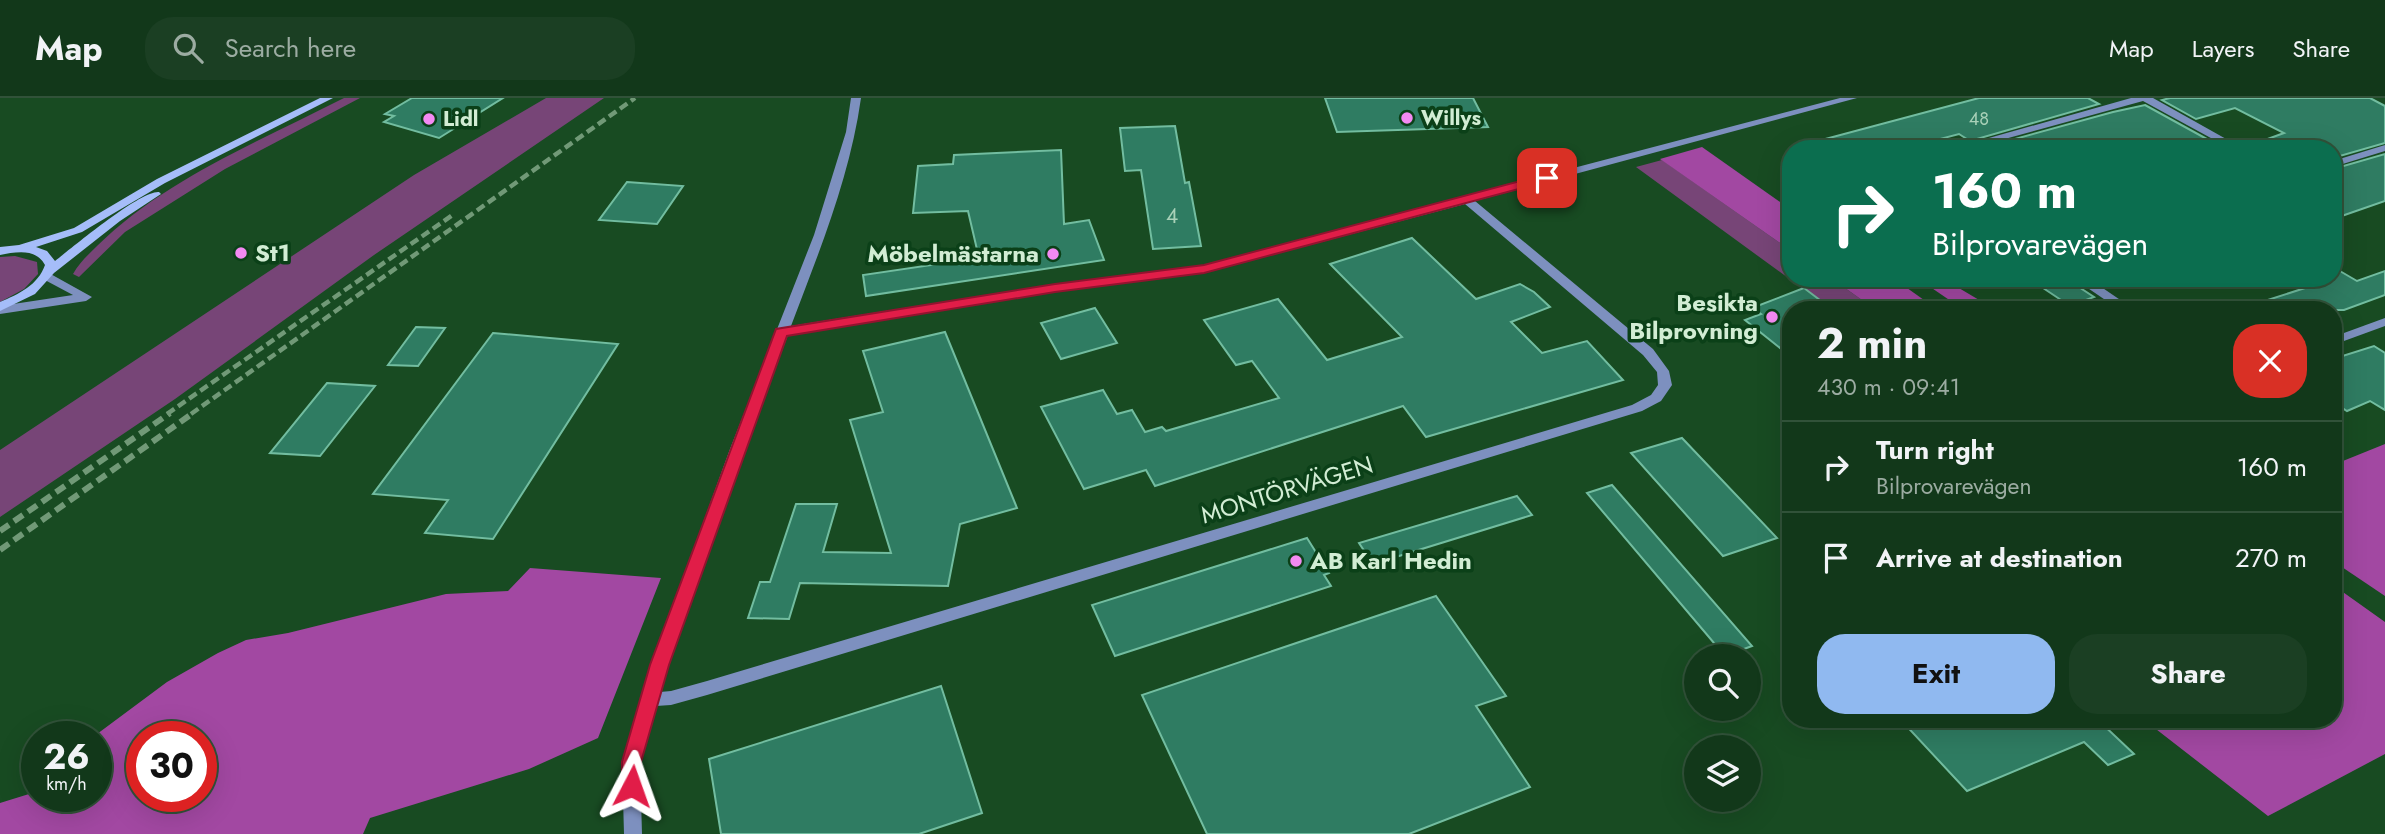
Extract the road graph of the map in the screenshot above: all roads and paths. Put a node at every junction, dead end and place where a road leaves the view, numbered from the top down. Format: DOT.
graph roads {
  1 [pos="328,98"];
  2 [pos="856,98"];
  3 [pos="1852,98"];
  4 [pos="2143,98"];
  5 [pos="1988,140"];
  6 [pos="2222,140"];
  7 [pos="2385,148"];
  8 [pos="2342,161"];
  9 [pos="199,163"];
  10 [pos="1467,200"];
  11 [pos="20,249"];
  12 [pos="0,251"];
  13 [pos="48,274"];
  14 [pos="2093,287"];
  15 [pos="2115,301"];
  16 [pos="0,309"];
  17 [pos="2385,322"];
  18 [pos="781,332"];
  19 [pos="2342,338"];
  20 [pos="649,699"];
  21 [pos="633,834"];
  1 -- 9 [label="main road"];
  2 -- 18 [label="street"];
  3 -- 10 [label="street"];
  4 -- 5 [label="street"];
  4 -- 6 [label="street"];
  7 -- 8 [label="street"];
  9 -- 11 [label="main road"];
  9 -- 13 [label="main road"];
  10 -- 18 [label="street"];
  10 -- 20 [label="street, MONTÖRVÄGEN"];
  11 -- 12 [label="main road"];
  11 -- 13 [label="main road"];
  13 -- 16 [label="main road"];
  13 -- 16 [label="street"];
  14 -- 15 [label="street"];
  17 -- 19 [label="street"];
  18 -- 20 [label="street"];
  20 -- 21 [label="street"];
}
